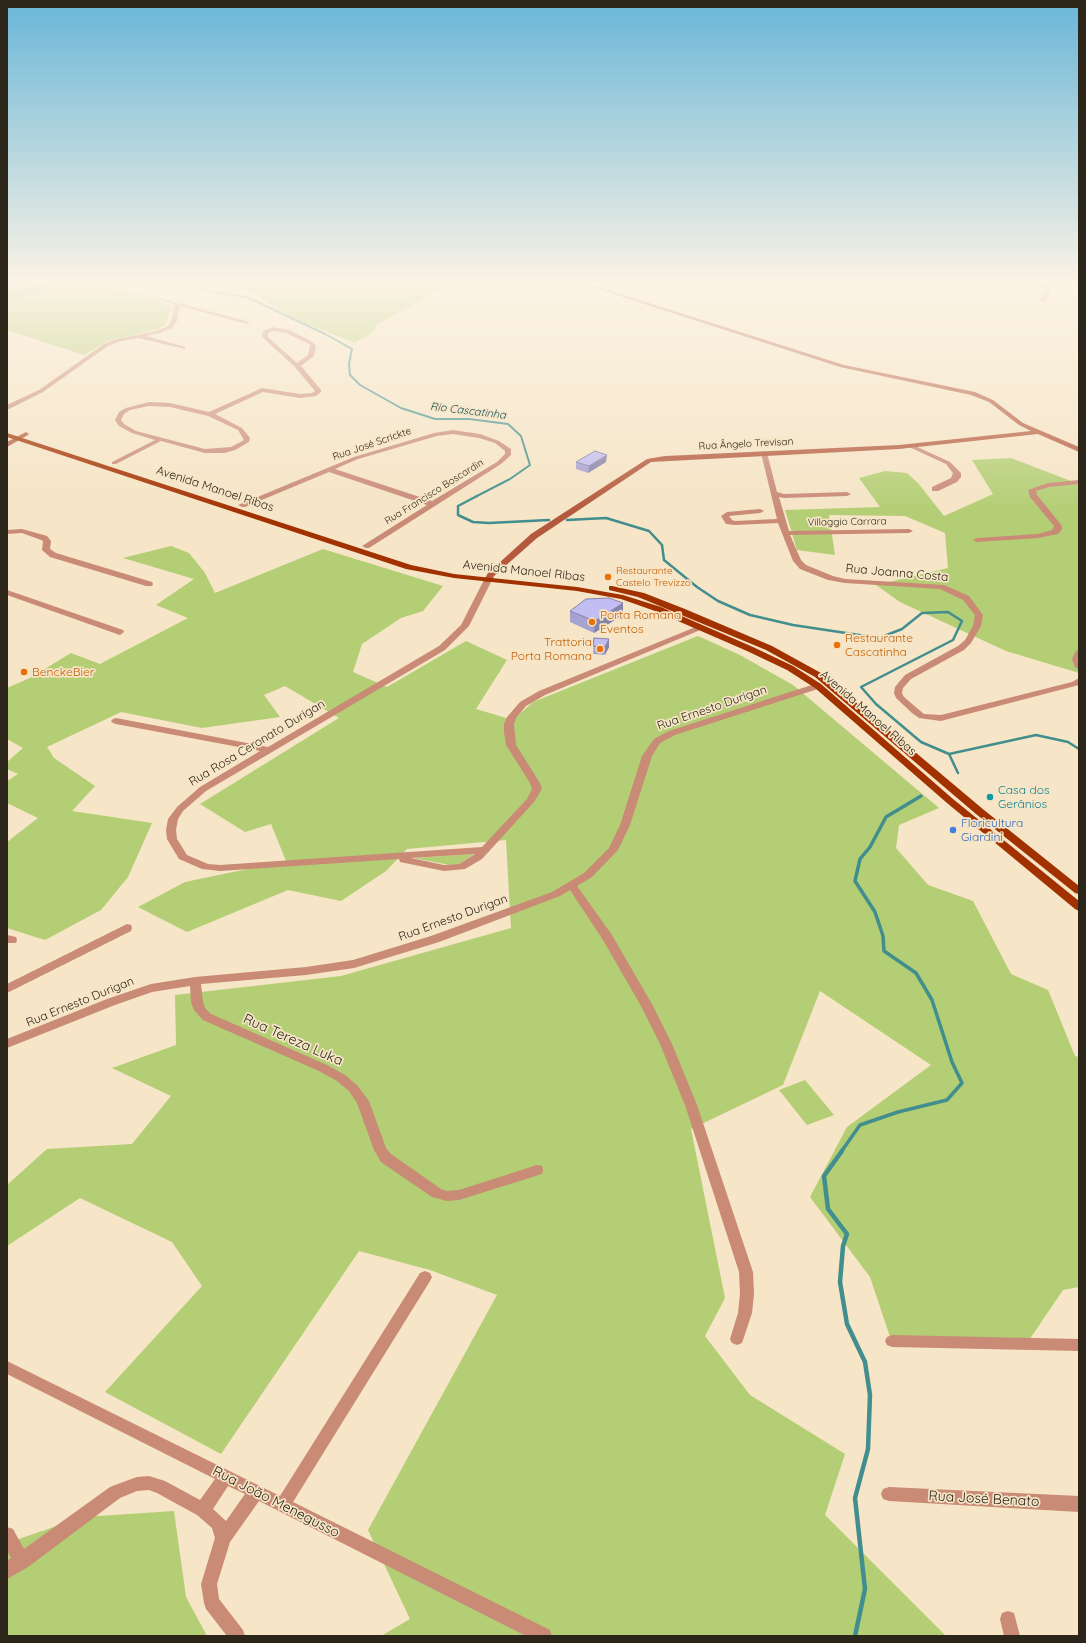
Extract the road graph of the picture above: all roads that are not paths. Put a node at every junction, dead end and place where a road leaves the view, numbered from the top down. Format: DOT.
graph roads {
  1 [pos="83,360"];
  2 [pos="290,360"];
  3 [pos="306,360"];
  4 [pos="821,360"];
  5 [pos="297,366"];
  6 [pos="7,408"];
  7 [pos="210,414"];
  8 [pos="7,428"];
  9 [pos="1038,432"];
  10 [pos="26,434"];
  11 [pos="7,435"];
  12 [pos="18,438"];
  13 [pos="159,440"];
  14 [pos="7,445"];
  15 [pos="911,446"];
  16 [pos="1079,450"];
  17 [pos="510,453"];
  18 [pos="764,453"];
  19 [pos="115,467"];
  20 [pos="328,469"];
  21 [pos="1079,482"];
  22 [pos="934,489"];
  23 [pos="775,494"];
  24 [pos="847,494"];
  25 [pos="433,504"];
  26 [pos="241,508"];
  27 [pos="760,511"];
  28 [pos="781,521"];
  29 [pos="910,531"];
  30 [pos="7,532"];
  31 [pos="785,533"];
  32 [pos="977,540"];
  33 [pos="333,542"];
  34 [pos="366,546"];
  35 [pos="372,555"];
  36 [pos="404,558"];
  37 [pos="489,578"];
  38 [pos="149,584"];
  39 [pos="7,592"];
  40 [pos="702,628"];
  41 [pos="120,632"];
  42 [pos="732,632"];
  43 [pos="1078,654"];
  44 [pos="1079,667"];
  45 [pos="1079,681"];
  46 [pos="822,683"];
  47 [pos="116,721"];
  48 [pos="269,750"];
  49 [pos="950,801"];
  50 [pos="968,802"];
  51 [pos="980,812"];
  52 [pos="966,815"];
  53 [pos="484,850"];
  54 [pos="387,857"];
  55 [pos="572,886"];
  56 [pos="1079,892"];
  57 [pos="1079,907"];
  58 [pos="127,928"];
  59 [pos="195,981"];
  60 [pos="7,989"];
  61 [pos="7,1044"];
  62 [pos="537,1170"];
  63 [pos="425,1277"];
  64 [pos="737,1339"];
  65 [pos="892,1341"];
  66 [pos="1079,1345"];
  67 [pos="7,1367"];
  68 [pos="226,1476"];
  69 [pos="256,1492"];
  70 [pos="888,1494"];
  71 [pos="1079,1504"];
  72 [pos="283,1505"];
  73 [pos="203,1510"];
  74 [pos="7,1535"];
  75 [pos="223,1538"];
  76 [pos="22,1561"];
  77 [pos="7,1571"];
  78 [pos="1008,1619"];
  79 [pos="237,1636"];
  80 [pos="544,1636"];
  81 [pos="1012,1636"];
  1 -- 6 [label="street"];
  2 -- 5 [label="street"];
  3 -- 5 [label="street"];
  4 -- 9 [label="street"];
  5 -- 7 [label="street"];
  7 -- 13 [label="street"];
  7 -- 13 [label="street"];
  8 -- 10 [label="main road, Avenida Manoel Ribas"];
  9 -- 15 [label="street, Rua Ângelo Trevisan"];
  9 -- 16 [label="street"];
  10 -- 12 [label="street"];
  10 -- 19 [label="main road, Avenida Manoel Ribas"];
  11 -- 12 [label="main road, Avenida Manoel Ribas"];
  12 -- 14 [label="street"];
  12 -- 19 [label="main road, Avenida Manoel Ribas"];
  13 -- 19 [label="street"];
  15 -- 18 [label="street, Rua Ângelo Trevisan"];
  15 -- 22 [label="street"];
  17 -- 20 [label="street, Rua José Scrickte"];
  17 -- 25 [label="street, Rua Francisco Boscardin"];
  18 -- 23 [label="street, Rua Joanna Costa"];
  18 -- 37 [label="street, Rua Ângelo Trevisan"];
  19 -- 26 [label="main road, Avenida Manoel Ribas"];
  19 -- 26 [label="main road, Avenida Manoel Ribas"];
  20 -- 25 [label="street"];
  20 -- 26 [label="street, Rua José Scrickte"];
  21 -- 32 [label="street"];
  23 -- 24 [label="street"];
  23 -- 28 [label="street, Rua Joanna Costa"];
  25 -- 34 [label="street, Rua Francisco Boscardin"];
  26 -- 33 [label="main road, Avenida Manoel Ribas"];
  26 -- 34 [label="main road, Avenida Manoel Ribas"];
  27 -- 28 [label="street"];
  28 -- 31 [label="street, Rua Joanna Costa"];
  29 -- 31 [label="street, Villaggio Carrara"];
  30 -- 38 [label="street"];
  31 -- 45 [label="street, Rua Joanna Costa"];
  33 -- 34 [label="main road"];
  33 -- 35 [label="main road, Avenida Manoel Ribas"];
  34 -- 36 [label="main road, Avenida Manoel Ribas"];
  35 -- 36 [label="main road"];
  35 -- 37 [label="main road, Avenida Manoel Ribas"];
  36 -- 37 [label="main road, Avenida Manoel Ribas"];
  37 -- 40 [label="main road, Avenida Manoel Ribas"];
  37 -- 42 [label="main road, Avenida Manoel Ribas"];
  37 -- 48 [label="street, Rua Rosa Ceronato Durigan"];
  39 -- 41 [label="street"];
  40 -- 42 [label="main road"];
  40 -- 46 [label="main road, Avenida Manoel Ribas"];
  40 -- 53 [label="street"];
  42 -- 46 [label="main road, Avenida Manoel Ribas"];
  43 -- 44 [label="street"];
  46 -- 49 [label="main road, Avenida Manoel Ribas"];
  46 -- 50 [label="main road, Avenida Manoel Ribas"];
  46 -- 55 [label="street, Rua Ernesto Durigan"];
  47 -- 48 [label="street"];
  48 -- 54 [label="street, Rua Rosa Ceronato Durigan"];
  49 -- 50 [label="main road"];
  49 -- 52 [label="main road, Avenida Manoel Ribas"];
  50 -- 51 [label="main road, Avenida Manoel Ribas"];
  51 -- 52 [label="main road"];
  51 -- 56 [label="main road, Avenida Manoel Ribas"];
  52 -- 57 [label="main road, Avenida Manoel Ribas"];
  53 -- 54 [label="street, Rua Rosa Ceronato Durigan"];
  53 -- 54 [label="street"];
  55 -- 59 [label="street, Rua Ernesto Durigan"];
  55 -- 64 [label="street"];
  58 -- 60 [label="street"];
  59 -- 61 [label="street, Rua Ernesto Durigan"];
  59 -- 62 [label="street, Rua Tereza Luka"];
  63 -- 72 [label="street"];
  65 -- 66 [label="street"];
  67 -- 68 [label="street, Rua João Menegusso"];
  68 -- 69 [label="street, Rua João Menegusso"];
  68 -- 73 [label="street"];
  69 -- 72 [label="street, Rua João Menegusso"];
  69 -- 75 [label="street"];
  70 -- 71 [label="street, Rua José Benato"];
  72 -- 80 [label="street, Rua João Menegusso"];
  73 -- 75 [label="street"];
  73 -- 76 [label="street"];
  74 -- 76 [label="street"];
  75 -- 79 [label="street"];
  76 -- 77 [label="street"];
  78 -- 81 [label="street"];
}
